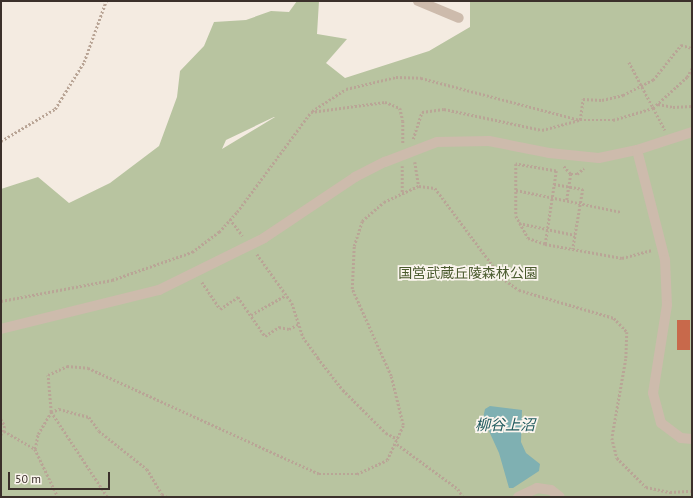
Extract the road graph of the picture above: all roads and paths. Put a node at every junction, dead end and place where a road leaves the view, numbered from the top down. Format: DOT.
graph roads {
  1 [pos="106,1"];
  2 [pos="418,1"];
  3 [pos="459,18"];
  4 [pos="692,48"];
  5 [pos="628,62"];
  6 [pos="692,68"];
  7 [pos="642,86"];
  8 [pos="658,104"];
  9 [pos="692,106"];
  10 [pos="653,108"];
  11 [pos="311,112"];
  12 [pos="580,120"];
  13 [pos="692,132"];
  14 [pos="1,141"];
  15 [pos="670,141"];
  16 [pos="403,145"];
  17 [pos="414,145"];
  18 [pos="637,150"];
  19 [pos="564,155"];
  20 [pos="415,159"];
  21 [pos="402,161"];
  22 [pos="554,184"];
  23 [pos="419,186"];
  24 [pos="569,186"];
  25 [pos="516,190"];
  26 [pos="402,192"];
  27 [pos="552,197"];
  28 [pos="567,200"];
  29 [pos="580,203"];
  30 [pos="621,212"];
  31 [pos="230,220"];
  32 [pos="518,223"];
  33 [pos="547,229"];
  34 [pos="575,235"];
  35 [pos="545,244"];
  36 [pos="251,245"];
  37 [pos="661,248"];
  38 [pos="573,249"];
  39 [pos="196,273"];
  40 [pos="286,295"];
  41 [pos="1,301"];
  42 [pos="251,316"];
  43 [pos="299,324"];
  44 [pos="1,329"];
  45 [pos="51,412"];
  46 [pos="1,419"];
  47 [pos="4,431"];
  48 [pos="1,435"];
  49 [pos="398,439"];
  50 [pos="692,439"];
  51 [pos="397,444"];
  52 [pos="35,449"];
  53 [pos="692,491"];
  54 [pos="58,497"];
  55 [pos="106,497"];
  56 [pos="167,497"];
  57 [pos="463,497"];
  58 [pos="518,497"];
  59 [pos="560,497"];
  1 -- 14 [label="path"];
  2 -- 3 [label="street"];
  4 -- 7 [label="path"];
  5 -- 7 [label="path"];
  6 -- 8 [label="path"];
  7 -- 10 [label="path"];
  7 -- 12 [label="path"];
  8 -- 9 [label="path"];
  8 -- 10 [label="path"];
  10 -- 12 [label="path"];
  10 -- 15 [label="path"];
  11 -- 12 [label="path"];
  11 -- 16 [label="path"];
  11 -- 31 [label="path"];
  12 -- 17 [label="path"];
  13 -- 15 [label="street"];
  15 -- 18 [label="street"];
  18 -- 19 [label="street"];
  18 -- 37 [label="street"];
  19 -- 24 [label="path"];
  19 -- 36 [label="street, bridge"];
  20 -- 23 [label="path"];
  21 -- 26 [label="path"];
  22 -- 24 [label="path"];
  22 -- 25 [label="path"];
  22 -- 27 [label="path"];
  23 -- 26 [label="path"];
  23 -- 53 [label="path"];
  24 -- 28 [label="path"];
  24 -- 29 [label="path"];
  25 -- 27 [label="path"];
  25 -- 32 [label="path"];
  26 -- 49 [label="path"];
  27 -- 28 [label="path"];
  27 -- 33 [label="path"];
  28 -- 29 [label="path"];
  29 -- 30 [label="path"];
  29 -- 34 [label="path"];
  31 -- 36 [label="path"];
  31 -- 41 [label="path"];
  32 -- 33 [label="path"];
  32 -- 35 [label="path"];
  33 -- 34 [label="path"];
  33 -- 35 [label="path"];
  34 -- 38 [label="path"];
  35 -- 38 [label="path"];
  36 -- 39 [label="street"];
  36 -- 40 [label="path"];
  37 -- 38 [label="path"];
  37 -- 50 [label="street"];
  39 -- 42 [label="path"];
  39 -- 44 [label="street"];
  40 -- 42 [label="path"];
  40 -- 43 [label="path"];
  42 -- 43 [label="path"];
  43 -- 49 [label="path"];
  45 -- 51 [label="path"];
  45 -- 52 [label="path"];
  45 -- 55 [label="path"];
  45 -- 56 [label="path"];
  46 -- 47 [label="path"];
  47 -- 48 [label="path"];
  47 -- 52 [label="path"];
  49 -- 51 [label="path"];
  51 -- 57 [label="path"];
  52 -- 54 [label="path"];
  58 -- 59 [label="street"];
}
